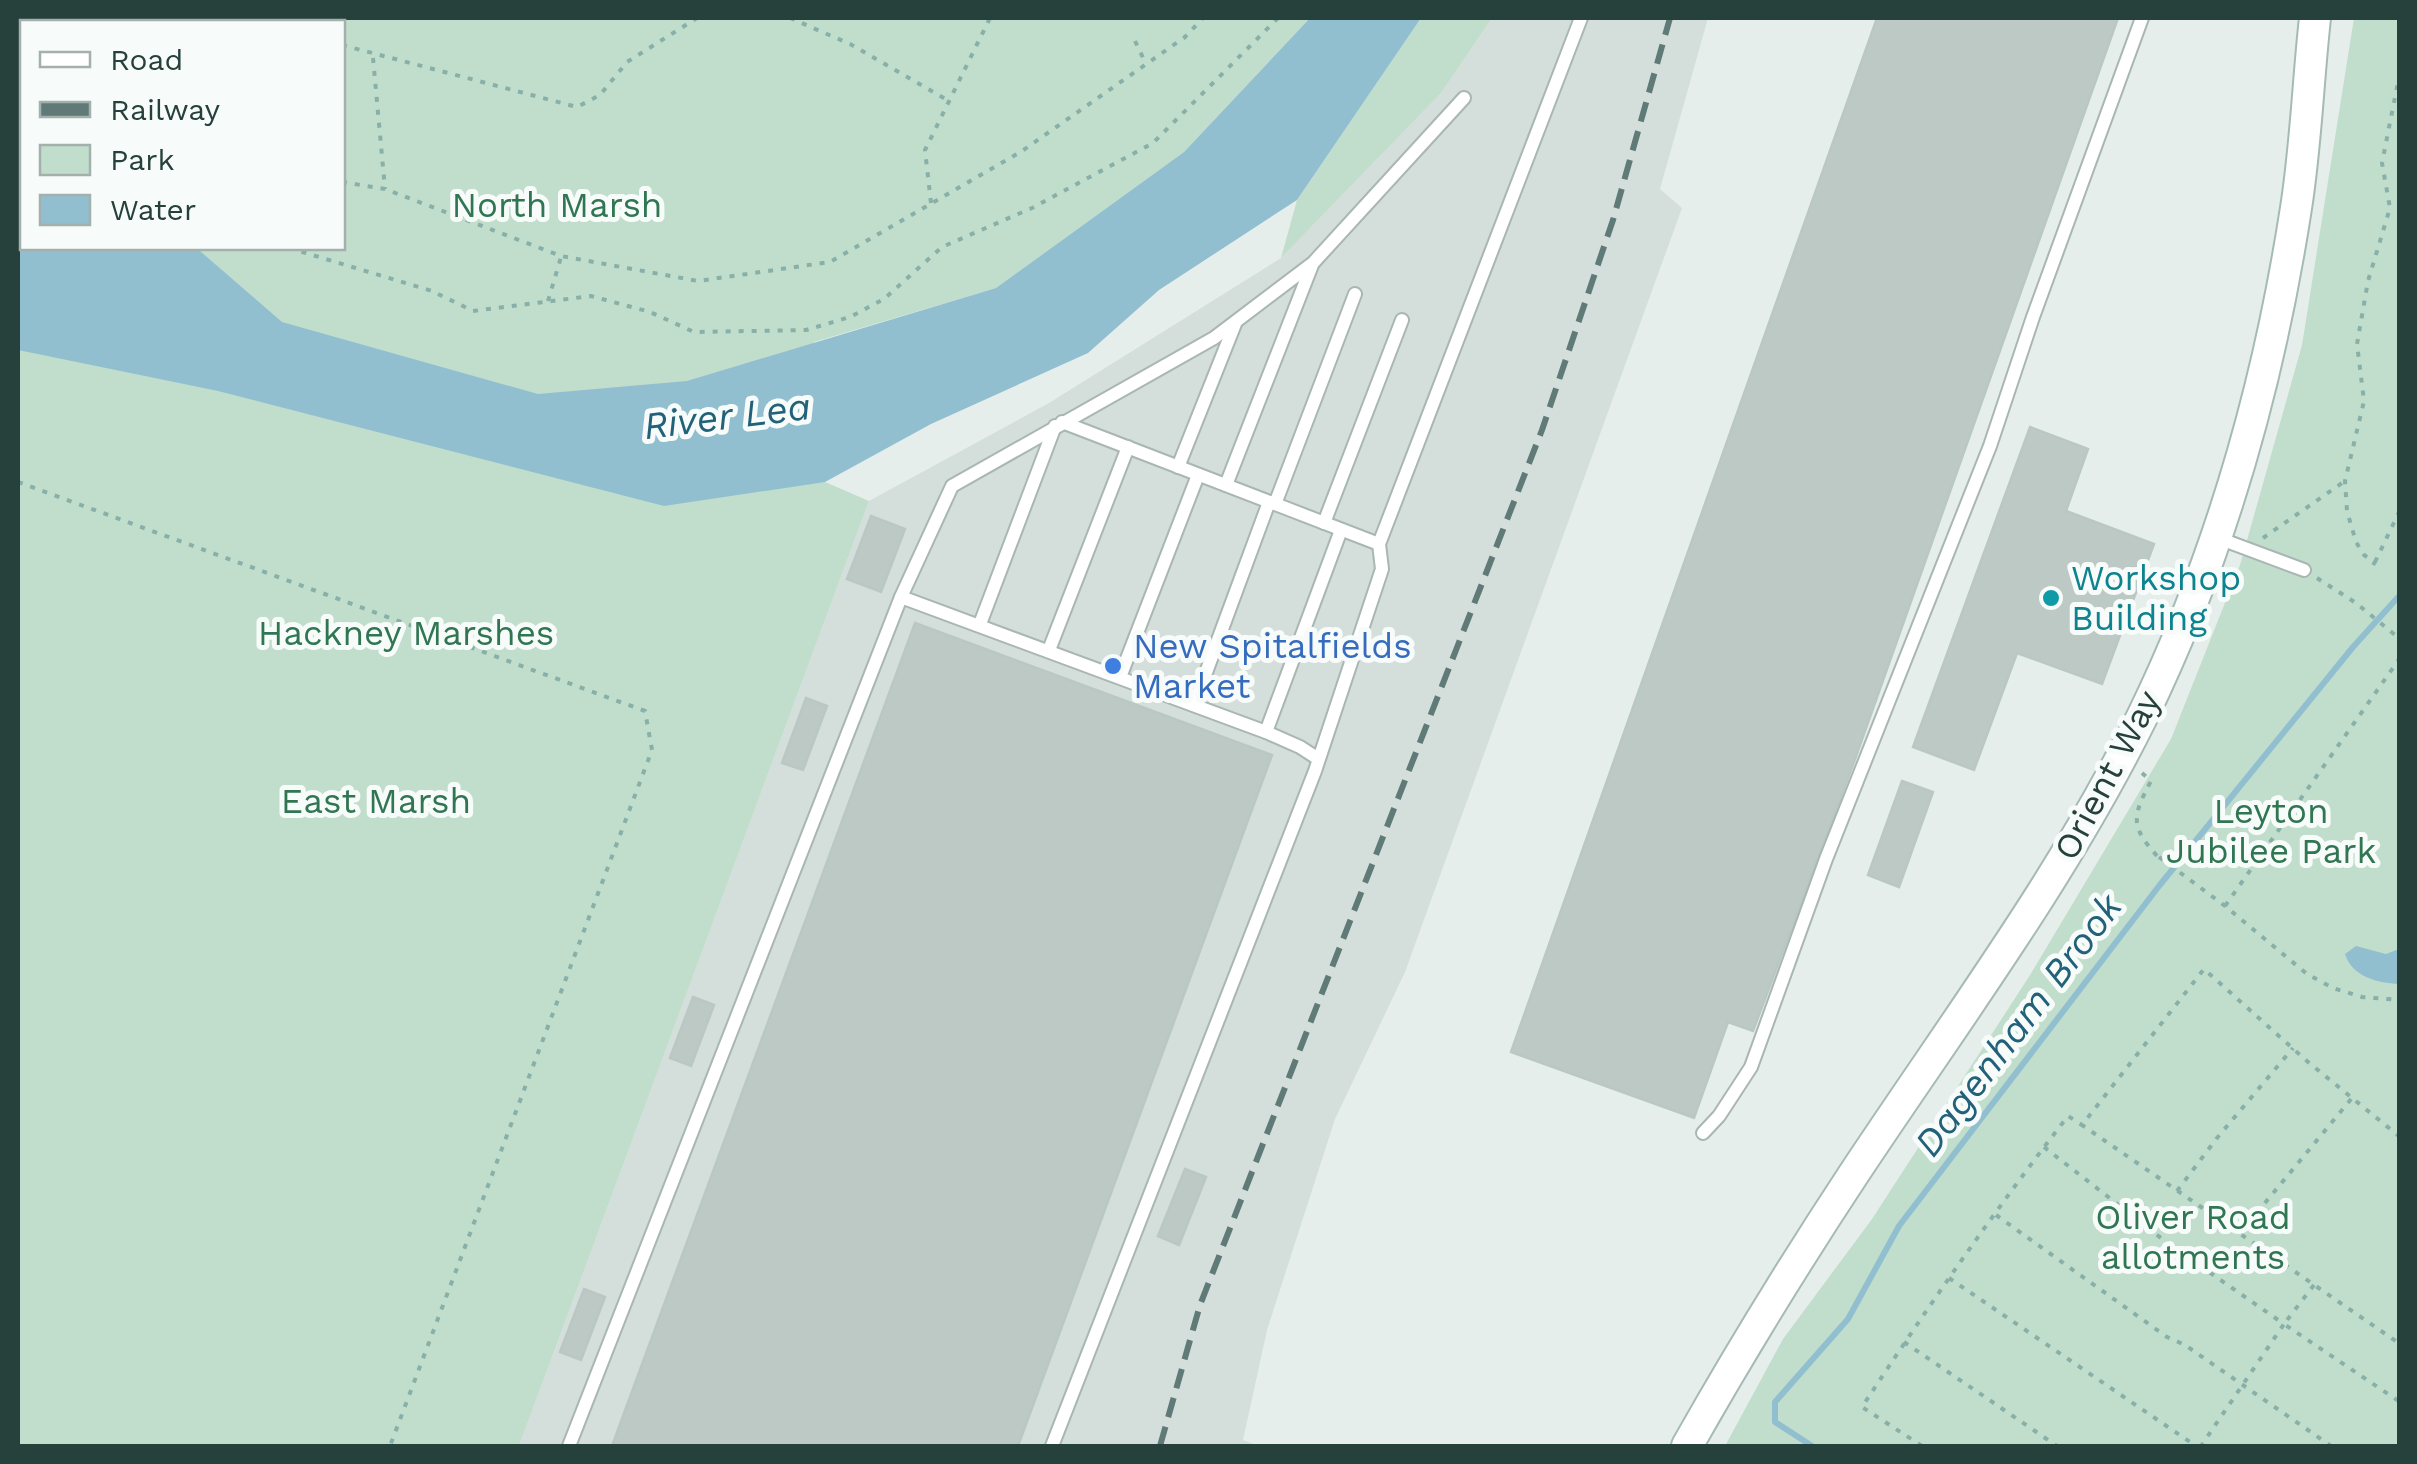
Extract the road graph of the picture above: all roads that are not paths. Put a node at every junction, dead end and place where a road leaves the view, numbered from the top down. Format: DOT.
graph roads {
  1 [pos="1581,18"];
  2 [pos="2142,18"];
  3 [pos="2314,18"];
  4 [pos="1464,98"];
  5 [pos="1312,263"];
  6 [pos="1355,294"];
  7 [pos="1402,320"];
  8 [pos="1236,322"];
  9 [pos="1059,424"];
  10 [pos="1128,447"];
  11 [pos="1178,467"];
  12 [pos="1198,475"];
  13 [pos="1226,485"];
  14 [pos="1272,503"];
  15 [pos="1324,523"];
  16 [pos="1341,530"];
  17 [pos="2216,537"];
  18 [pos="1379,544"];
  19 [pos="2304,570"];
  20 [pos="902,597"];
  21 [pos="980,624"];
  22 [pos="1049,650"];
  23 [pos="1120,677"];
  24 [pos="1194,706"];
  25 [pos="1266,732"];
  26 [pos="1317,758"];
  27 [pos="1703,1132"];
  28 [pos="569,1446"];
  29 [pos="1052,1446"];
  30 [pos="1688,1446"];
  1 -- 18 [label="lane"];
  2 -- 27 [label="lane"];
  3 -- 17 [label="street, Orient Way"];
  4 -- 5 [label="lane"];
  5 -- 8 [label="lane"];
  5 -- 13 [label="lane"];
  6 -- 14 [label="lane"];
  7 -- 15 [label="lane"];
  8 -- 9 [label="lane"];
  8 -- 11 [label="lane"];
  9 -- 10 [label="lane"];
  9 -- 20 [label="lane"];
  9 -- 21 [label="lane"];
  10 -- 11 [label="lane"];
  10 -- 22 [label="lane"];
  11 -- 12 [label="lane"];
  12 -- 13 [label="lane"];
  12 -- 23 [label="lane"];
  13 -- 14 [label="lane"];
  14 -- 15 [label="lane"];
  14 -- 24 [label="lane"];
  15 -- 16 [label="lane"];
  16 -- 18 [label="lane"];
  16 -- 25 [label="lane"];
  17 -- 19 [label="lane"];
  17 -- 30 [label="street, Orient Way"];
  18 -- 26 [label="lane"];
  20 -- 21 [label="lane"];
  20 -- 28 [label="lane"];
  21 -- 22 [label="lane"];
  22 -- 23 [label="lane"];
  23 -- 24 [label="lane"];
  24 -- 25 [label="lane"];
  25 -- 26 [label="lane"];
  26 -- 29 [label="lane"];
}
